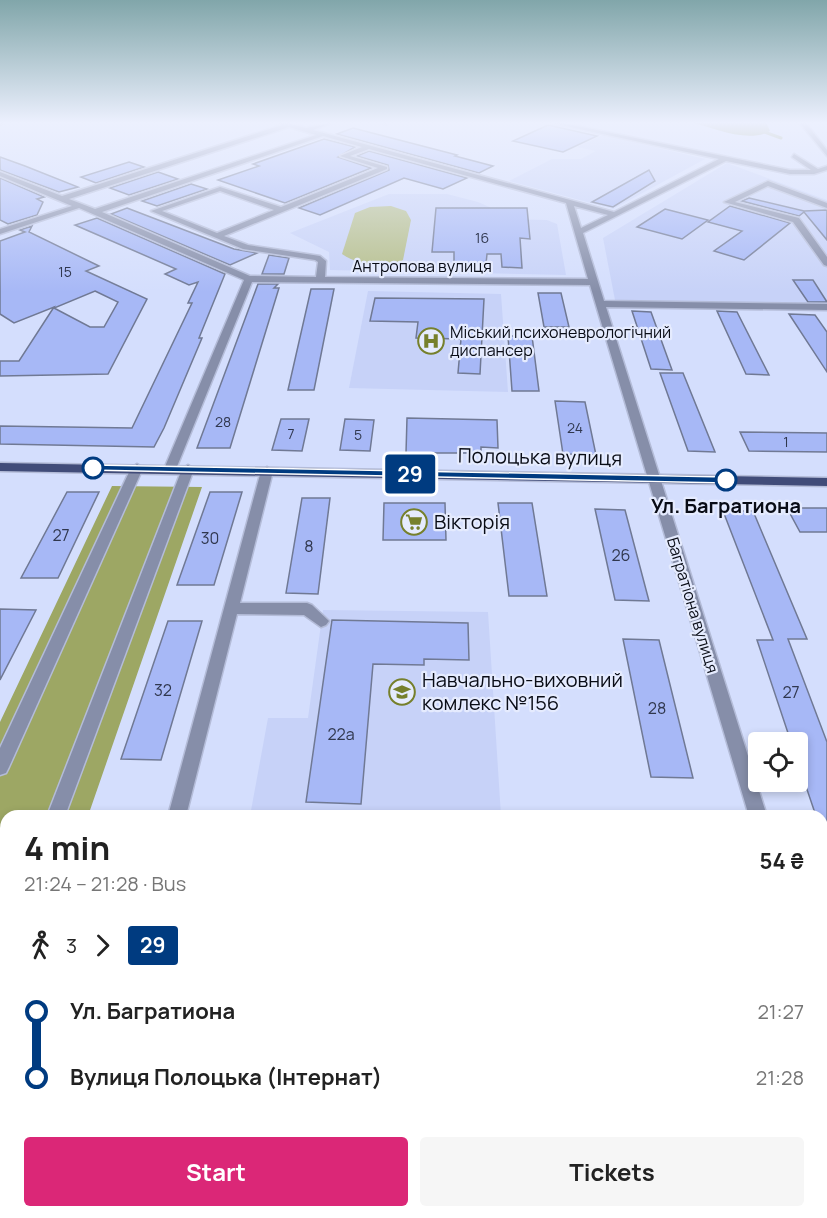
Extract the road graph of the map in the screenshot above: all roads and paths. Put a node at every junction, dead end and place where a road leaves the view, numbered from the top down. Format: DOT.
graph roads {
  1 [pos="12,179"];
  2 [pos="120,179"];
  3 [pos="192,179"];
  4 [pos="358,179"];
  5 [pos="485,179"];
  6 [pos="685,179"];
  7 [pos="777,179"];
  8 [pos="787,179"];
  9 [pos="792,185"];
  10 [pos="61,199"];
  11 [pos="827,199"];
  12 [pos="569,202"];
  13 [pos="79,206"];
  14 [pos="827,206"];
  15 [pos="281,210"];
  16 [pos="95,212"];
  17 [pos="614,214"];
  18 [pos="176,219"];
  19 [pos="140,231"];
  20 [pos="0,232"];
  21 [pos="579,232"];
  22 [pos="217,236"];
  23 [pos="827,263"];
  24 [pos="249,279"];
  25 [pos="320,280"];
  26 [pos="594,282"];
  27 [pos="601,304"];
  28 [pos="827,307"];
  29 [pos="0,467"];
  30 [pos="137,468"];
  31 [pos="171,469"];
  32 [pos="188,469"];
  33 [pos="267,471"];
  34 [pos="654,478"];
  35 [pos="827,482"];
  36 [pos="232,608"];
  37 [pos="321,621"];
  38 [pos="0,767"];
  39 [pos="58,810"];
  40 [pos="179,810"];
  41 [pos="756,810"];
  1 -- 10 [label="street, Антропова вулиця"];
  2 -- 10 [label="street"];
  3 -- 16 [label="street"];
  4 -- 15 [label="street"];
  5 -- 12 [label="street"];
  6 -- 17 [label="street"];
  7 -- 9 [label="street"];
  8 -- 9 [label="street"];
  9 -- 11 [label="street"];
  10 -- 13 [label="street, Антропова вулиця"];
  12 -- 17 [label="street"];
  12 -- 21 [label="street, Багратіона вулиця"];
  13 -- 16 [label="street, Антропова вулиця"];
  13 -- 20 [label="street"];
  14 -- 23 [label="street"];
  15 -- 18 [label="street"];
  15 -- 22 [label="street"];
  16 -- 19 [label="street, Антропова вулиця"];
  17 -- 21 [label="street"];
  18 -- 19 [label="street"];
  18 -- 22 [label="street"];
  19 -- 24 [label="street, Антропова вулиця"];
  21 -- 26 [label="street, Багратіона вулиця"];
  22 -- 25 [label="street"];
  24 -- 25 [label="street, Антропова вулиця"];
  24 -- 31 [label="street"];
  25 -- 26 [label="street, Антропова вулиця"];
  26 -- 27 [label="street, Багратіона вулиця"];
  27 -- 28 [label="street"];
  27 -- 34 [label="street, Багратіона вулиця"];
  29 -- 30 [label="main road, Полоцька вулиця"];
  30 -- 31 [label="main road, Полоцька вулиця"];
  30 -- 38 [label="street"];
  31 -- 32 [label="main road, Полоцька вулиця"];
  32 -- 33 [label="main road, Полоцька вулиця"];
  32 -- 39 [label="street"];
  33 -- 34 [label="main road, Полоцька вулиця"];
  33 -- 36 [label="street"];
  34 -- 35 [label="main road, Полоцька вулиця"];
  34 -- 41 [label="street, Багратіона вулиця"];
  36 -- 37 [label="street"];
  36 -- 40 [label="street"];
}
